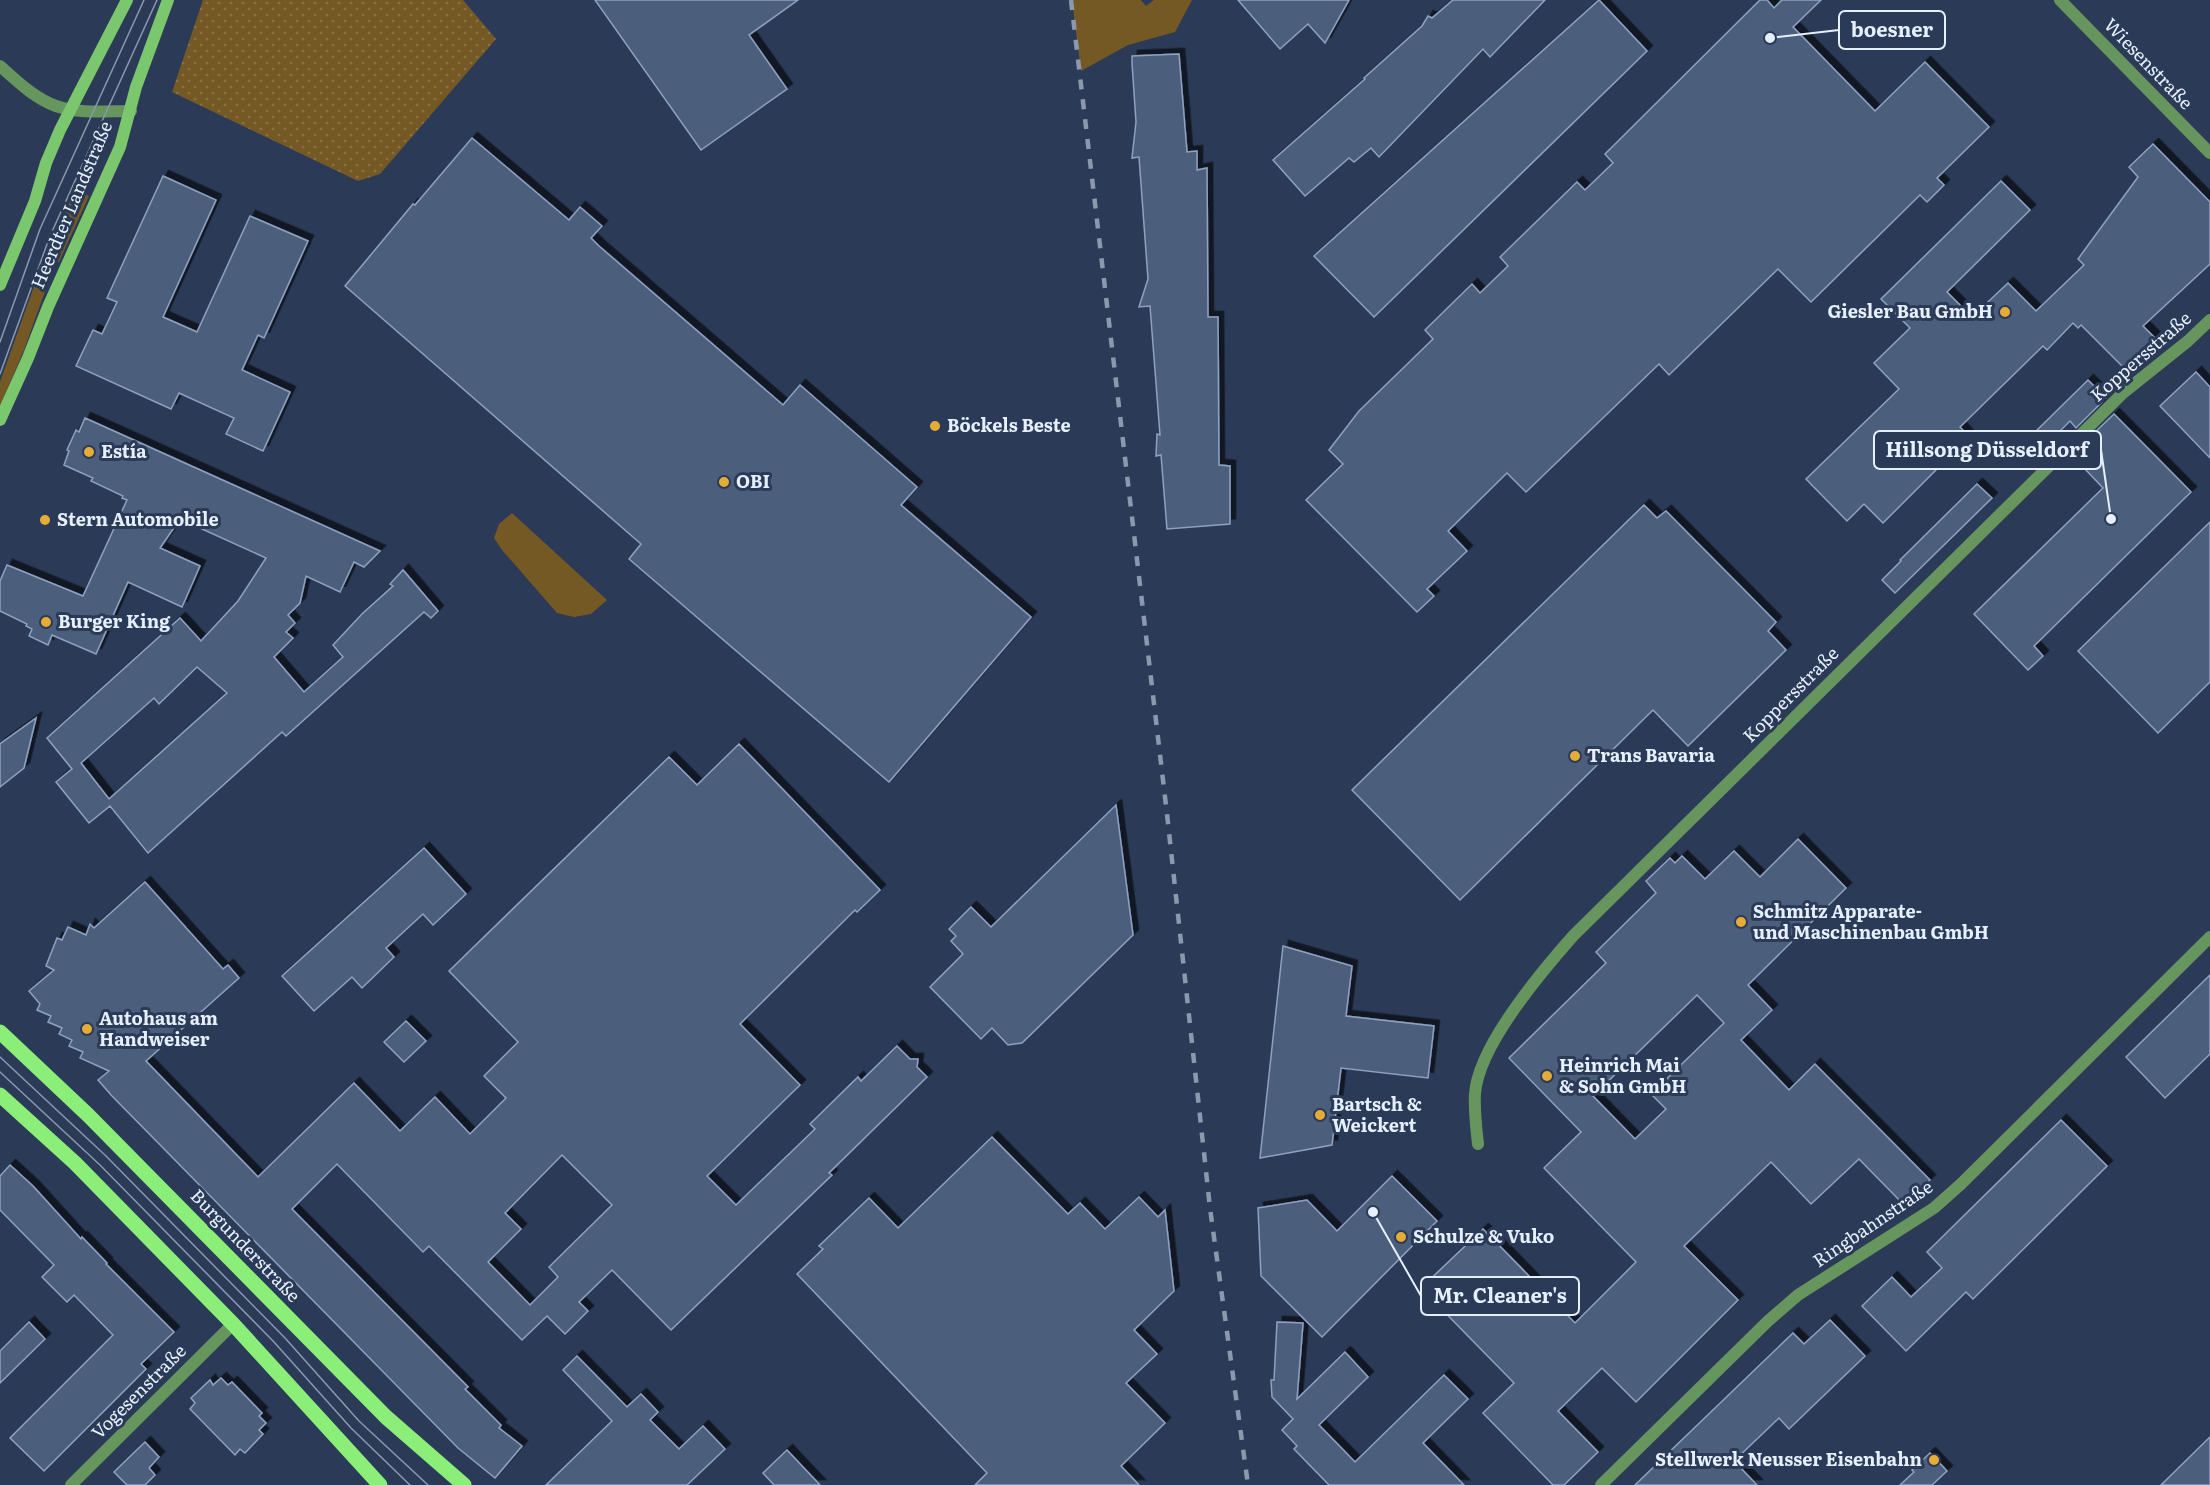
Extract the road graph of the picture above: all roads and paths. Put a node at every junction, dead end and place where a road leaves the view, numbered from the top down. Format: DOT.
graph roads {
  1 [pos="127,0"];
  2 [pos="168,0"];
  3 [pos="2060,0"];
  4 [pos="0,66"];
  5 [pos="71,110"];
  6 [pos="131,111"];
  7 [pos="2210,153"];
  8 [pos="0,285"];
  9 [pos="2210,320"];
  10 [pos="0,420"];
  11 [pos="2210,937"];
  12 [pos="0,1032"];
  13 [pos="0,1095"];
  14 [pos="1478,1144"];
  15 [pos="233,1324"];
  16 [pos="70,1485"];
  17 [pos="380,1485"];
  18 [pos="464,1485"];
  19 [pos="1601,1485"];
  1 -- 5 [label="main road, Heerdter Landstraße"];
  2 -- 6 [label="main road, Heerdter Landstraße"];
  3 -- 7 [label="street, Wiesenstraße"];
  4 -- 5 [label="street"];
  5 -- 6 [label="street"];
  5 -- 8 [label="main road, Heerdter Landstraße"];
  6 -- 10 [label="main road, Heerdter Landstraße"];
  9 -- 14 [label="street, Koppersstraße"];
  11 -- 19 [label="street, Ringbahnstraße"];
  12 -- 18 [label="main road, Burgunderstraße"];
  13 -- 15 [label="main road"];
  15 -- 16 [label="street, Vogesenstraße"];
  15 -- 17 [label="main road"];
}
